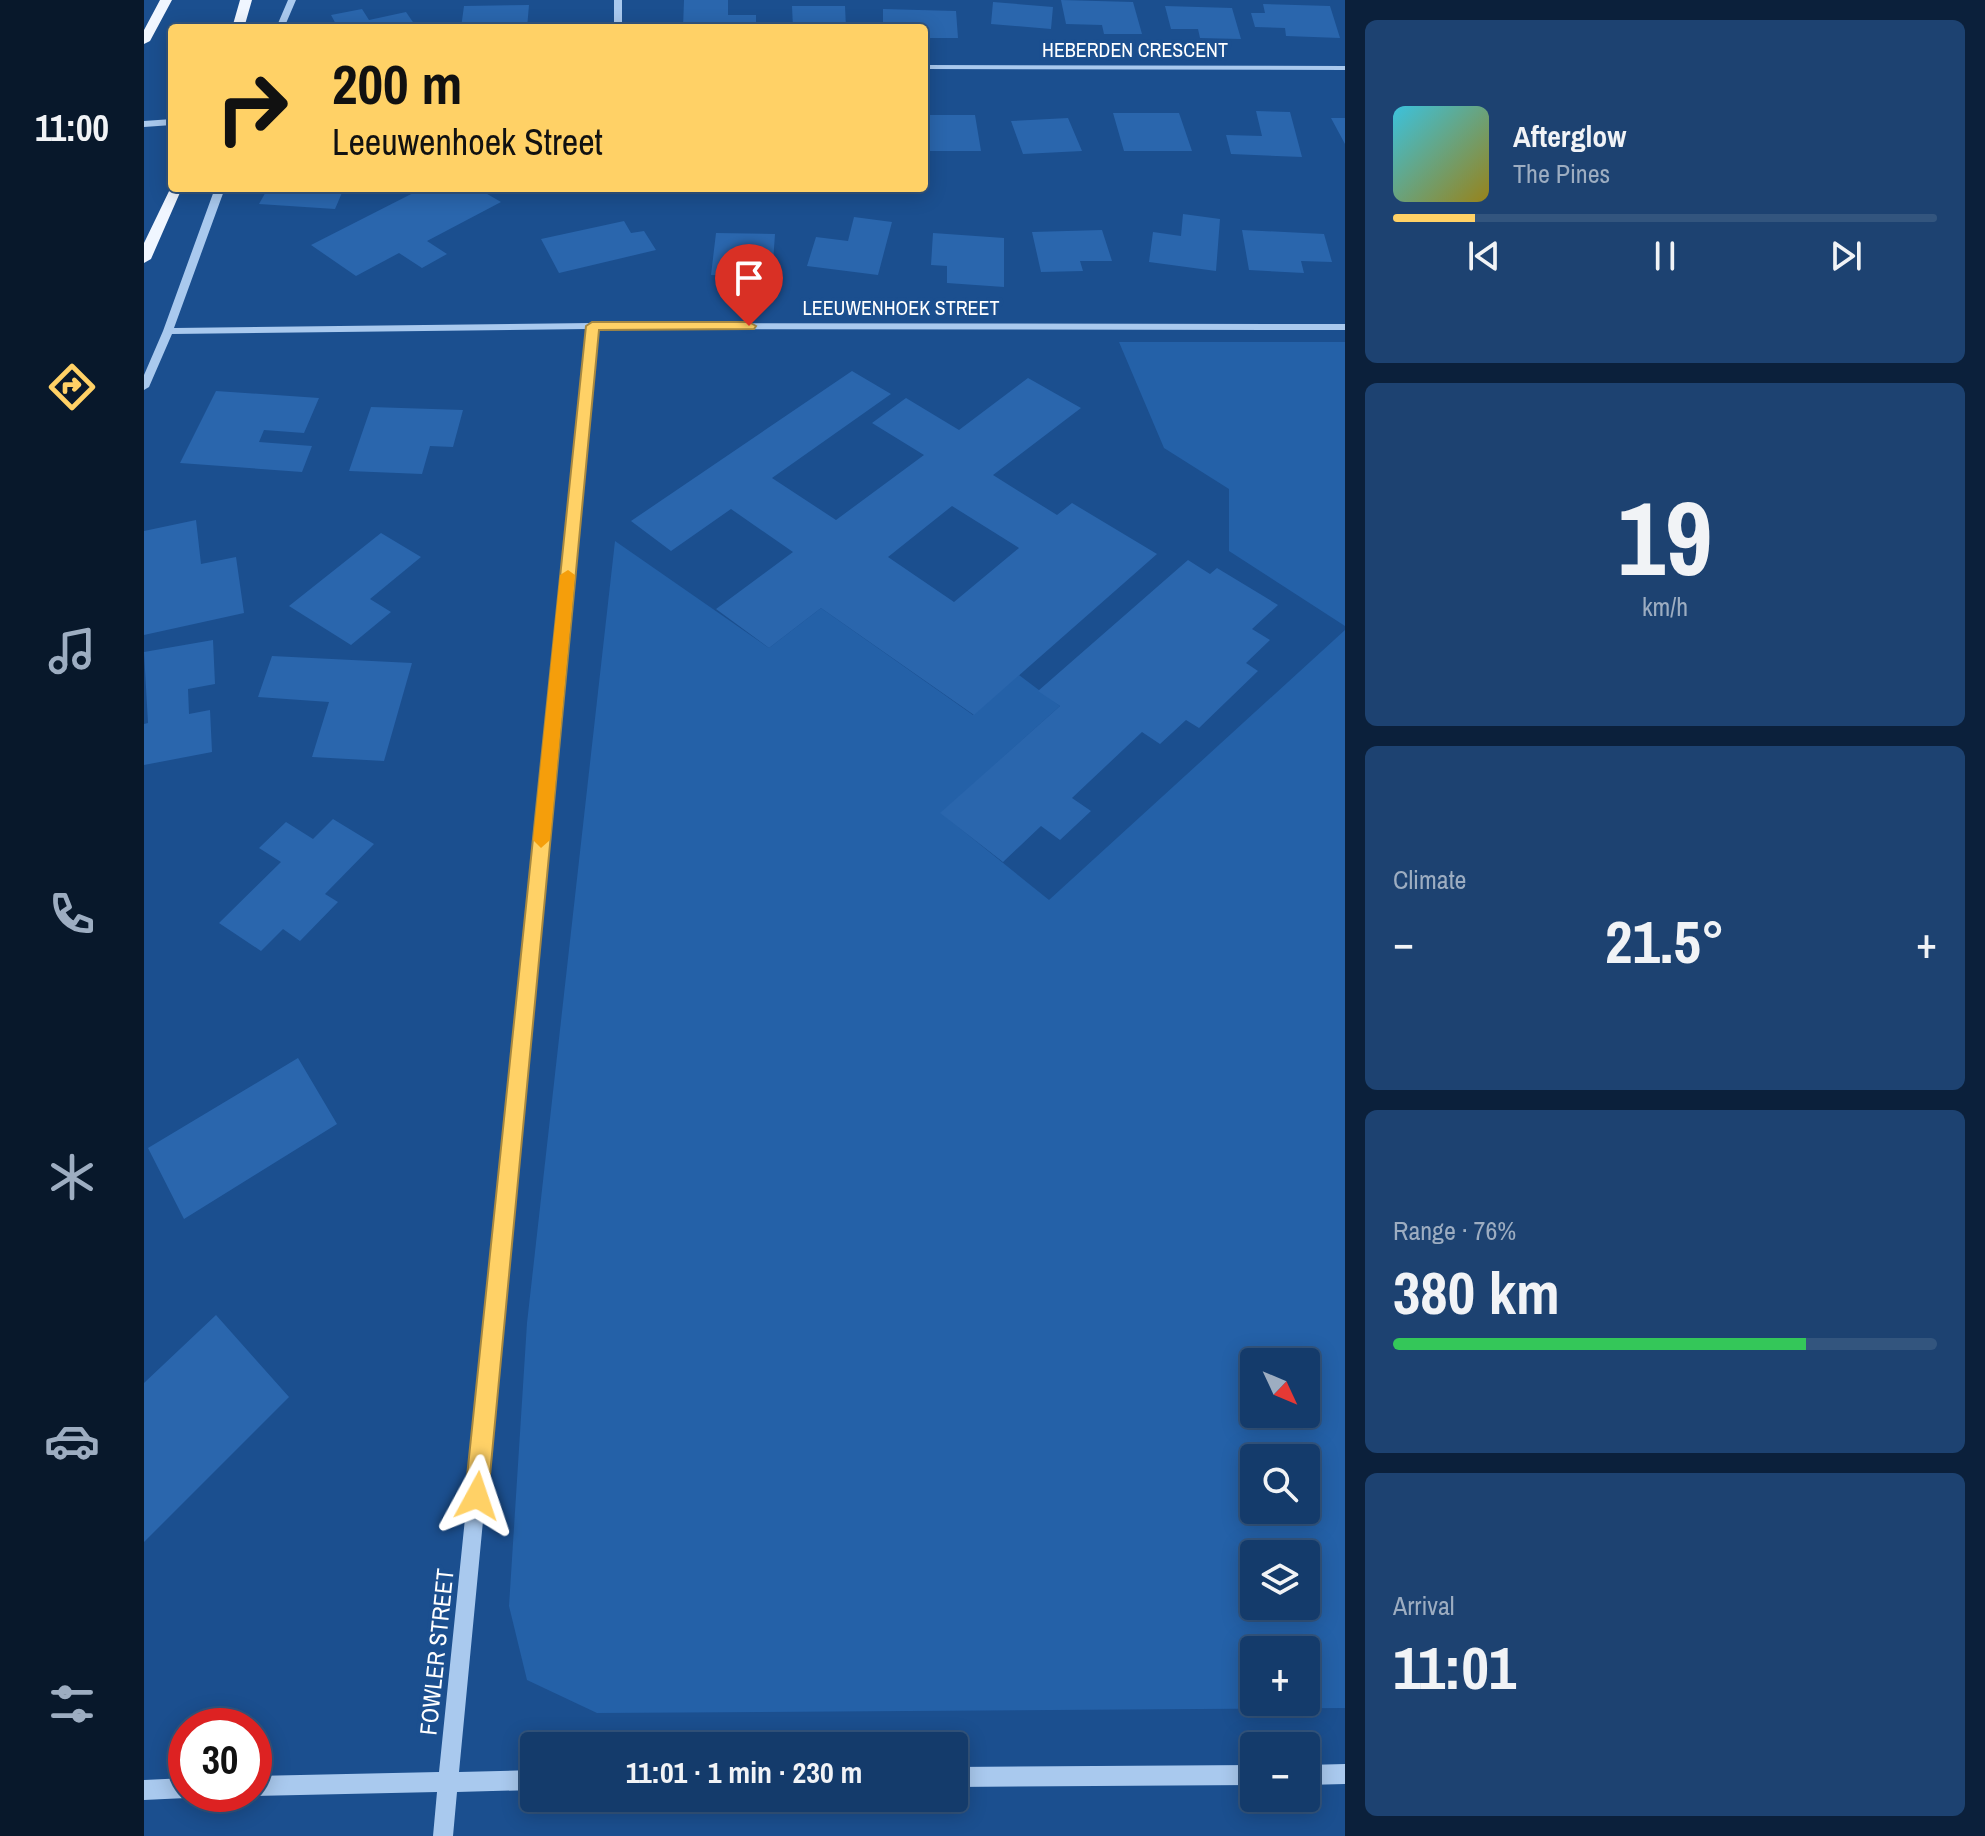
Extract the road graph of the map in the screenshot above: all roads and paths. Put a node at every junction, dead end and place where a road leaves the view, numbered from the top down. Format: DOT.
graph roads {
  1 [pos="246,0"];
  2 [pos="292,0"];
  3 [pos="618,0"];
  4 [pos="164,2"];
  5 [pos="144,23"];
  6 [pos="239,24"];
  7 [pos="282,24"];
  8 [pos="618,24"];
  9 [pos="144,41"];
  10 [pos="928,67"];
  11 [pos="1345,68"];
  12 [pos="144,116"];
  13 [pos="168,119"];
  14 [pos="168,121"];
  15 [pos="144,124"];
  16 [pos="173,192"];
  17 [pos="219,192"];
  18 [pos="144,259"];
  19 [pos="592,326"];
  20 [pos="1345,327"];
  21 [pos="168,331"];
  22 [pos="144,387"];
  23 [pos="1345,1774"];
  24 [pos="1240,1775"];
  25 [pos="1320,1775"];
  26 [pos="968,1777"];
  27 [pos="449,1780"];
  28 [pos="520,1780"];
  29 [pos="272,1785"];
  30 [pos="168,1789"];
  31 [pos="144,1790"];
  32 [pos="443,1836"];
  1 -- 6 [label="main road"];
  2 -- 7 [label="street"];
  3 -- 8 [label="street"];
  4 -- 5 [label="main road"];
  4 -- 9 [label="main road"];
  10 -- 11 [label="street, HEBERDEN CRESCENT"];
  12 -- 13 [label="street"];
  14 -- 15 [label="street"];
  16 -- 18 [label="main road"];
  17 -- 21 [label="street"];
  19 -- 20 [label="street, LEEUWENHOEK STREET"];
  19 -- 21 [label="street, LEEUWENHOEK STREET"];
  19 -- 27 [label="street, FOWLER STREET"];
  21 -- 22 [label="street"];
  23 -- 25 [label="street"];
  24 -- 26 [label="street"];
  27 -- 28 [label="street"];
  27 -- 29 [label="street"];
  27 -- 32 [label="street, FOWLER STREET"];
  30 -- 31 [label="street"];
}
